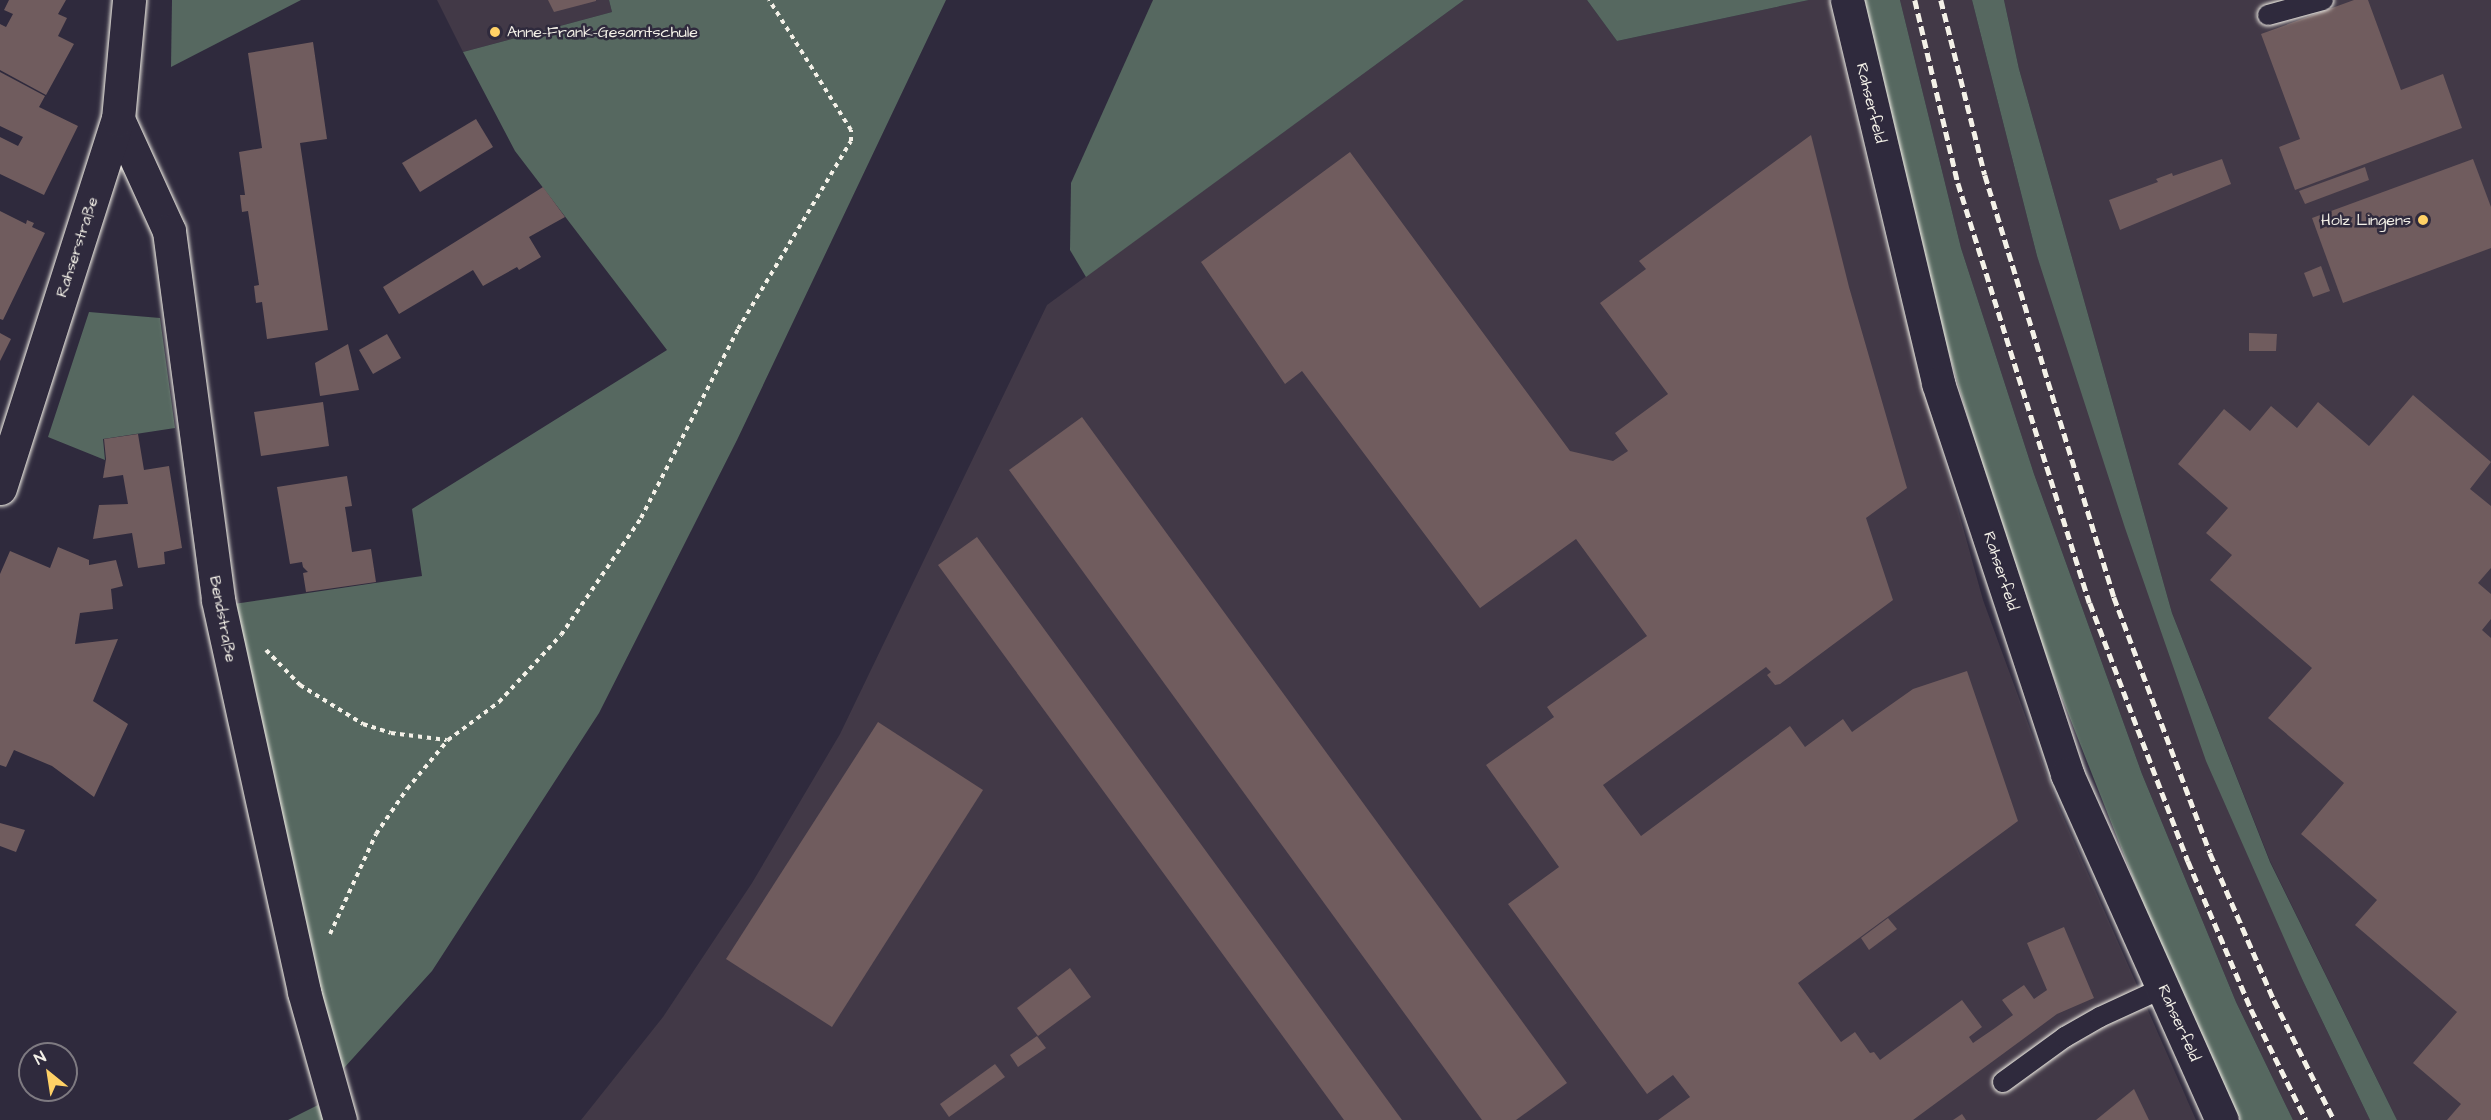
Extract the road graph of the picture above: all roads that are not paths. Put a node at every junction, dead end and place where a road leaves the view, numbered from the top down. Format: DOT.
graph roads {
  1 [pos="129,0"];
  2 [pos="1847,0"];
  3 [pos="2322,0"];
  4 [pos="2268,15"];
  5 [pos="118,119"];
  6 [pos="0,488"];
  7 [pos="2163,988"];
  8 [pos="2002,1082"];
  9 [pos="340,1120"];
  10 [pos="2222,1120"];
  1 -- 5 [label="street, Rahserstraße"];
  2 -- 7 [label="street, Rahserfeld"];
  3 -- 4 [label="lane"];
  5 -- 6 [label="street, Rahserstraße"];
  5 -- 9 [label="street, Bendstraße"];
  7 -- 8 [label="lane"];
  7 -- 10 [label="street, Rahserfeld"];
}
